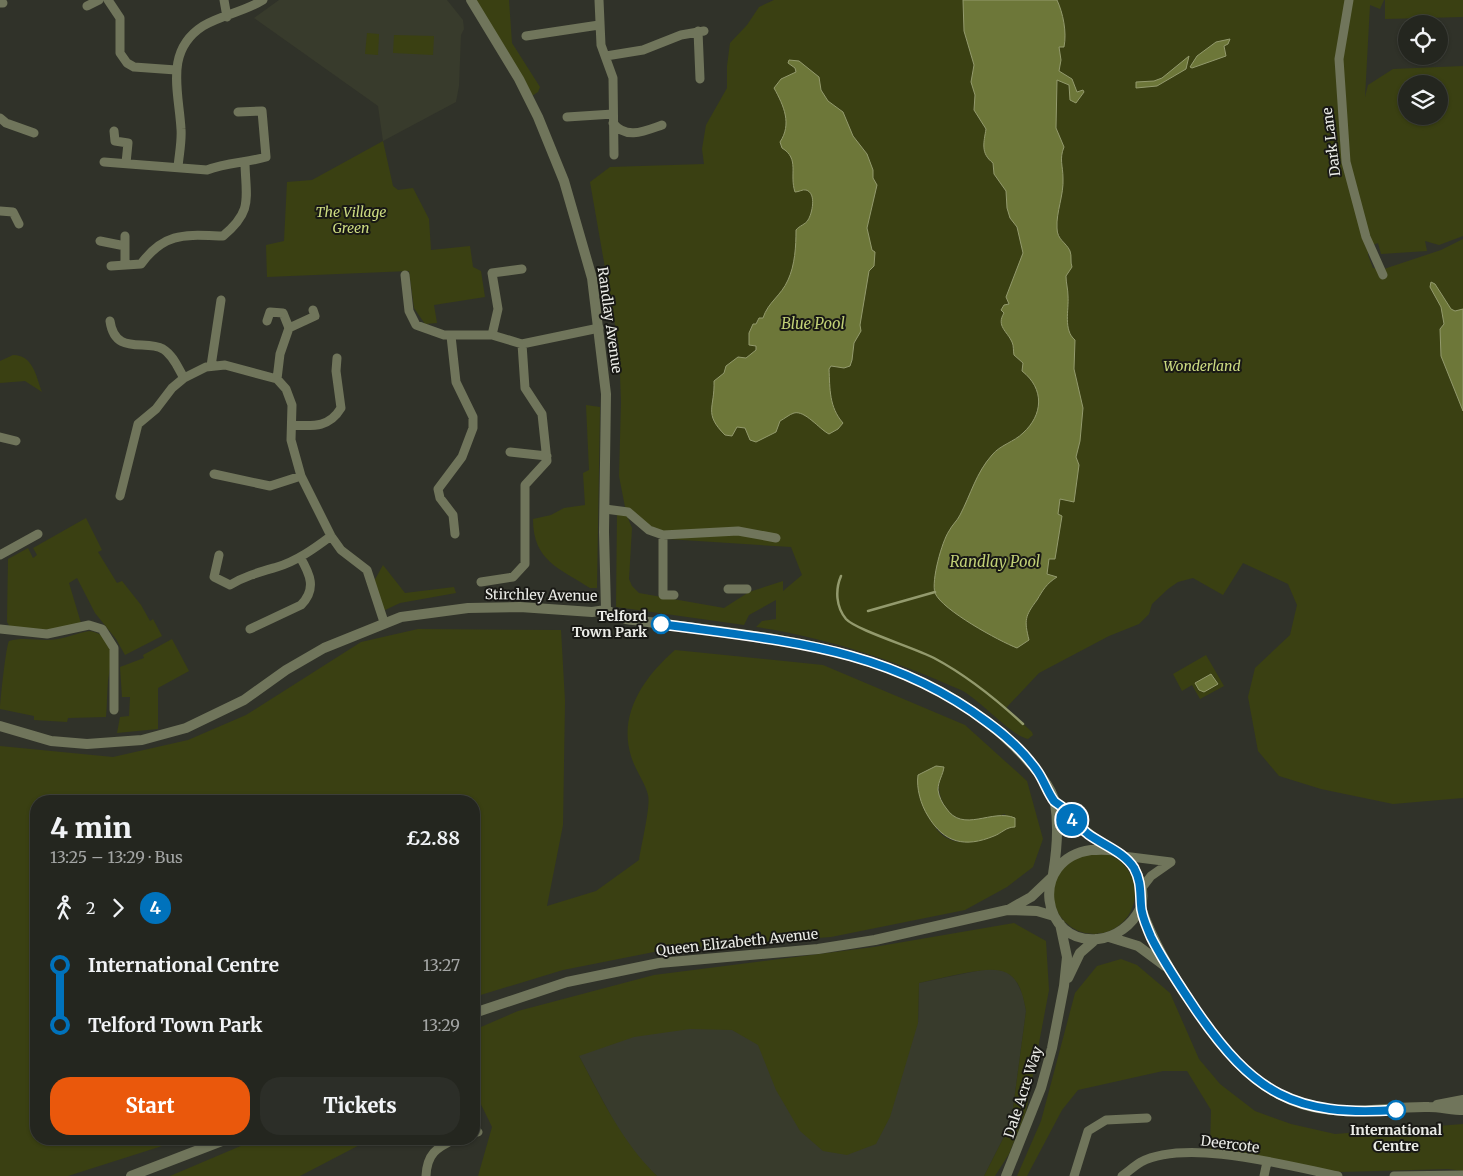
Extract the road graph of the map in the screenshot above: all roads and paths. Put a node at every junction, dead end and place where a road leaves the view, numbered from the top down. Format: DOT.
graph roads {
  1 [pos="99,0"];
  2 [pos="108,0"];
  3 [pos="224,0"];
  4 [pos="263,0"];
  5 [pos="471,0"];
  6 [pos="599,0"];
  7 [pos="1349,0"];
  8 [pos="88,6"];
  9 [pos="228,17"];
  10 [pos="599,25"];
  11 [pos="526,36"];
  12 [pos="606,56"];
  13 [pos="176,70"];
  14 [pos="700,79"];
  15 [pos="238,112"];
  16 [pos="566,117"];
  17 [pos="0,118"];
  18 [pos="613,118"];
  19 [pos="662,125"];
  20 [pos="114,131"];
  21 [pos="34,133"];
  22 [pos="614,155"];
  23 [pos="104,162"];
  24 [pos="126,163"];
  25 [pos="245,164"];
  26 [pos="178,167"];
  27 [pos="0,211"];
  28 [pos="20,224"];
  29 [pos="124,236"];
  30 [pos="100,241"];
  31 [pos="125,246"];
  32 [pos="125,265"];
  33 [pos="111,266"];
  34 [pos="522,269"];
  35 [pos="405,275"];
  36 [pos="1383,275"];
  37 [pos="221,300"];
  38 [pos="313,310"];
  39 [pos="110,321"];
  40 [pos="267,321"];
  41 [pos="289,328"];
  42 [pos="599,328"];
  43 [pos="492,335"];
  44 [pos="451,336"];
  45 [pos="522,344"];
  46 [pos="337,358"];
  47 [pos="211,366"];
  48 [pos="184,378"];
  49 [pos="277,379"];
  50 [pos="292,425"];
  51 [pos="0,437"];
  52 [pos="16,441"];
  53 [pos="510,452"];
  54 [pos="547,456"];
  55 [pos="214,474"];
  56 [pos="300,476"];
  57 [pos="120,496"];
  58 [pos="605,509"];
  59 [pos="38,534"];
  60 [pos="455,534"];
  61 [pos="663,535"];
  62 [pos="331,536"];
  63 [pos="776,538"];
  64 [pos="219,554"];
  65 [pos="0,555"];
  66 [pos="300,557"];
  67 [pos="481,582"];
  68 [pos="728,589"];
  69 [pos="747,589"];
  70 [pos="674,596"];
  71 [pos="606,610"];
  72 [pos="384,622"];
  73 [pos="0,628"];
  74 [pos="250,629"];
  75 [pos="114,710"];
  76 [pos="0,726"];
  77 [pos="1055,802"];
  78 [pos="1118,853"];
  79 [pos="1052,876"];
  80 [pos="1141,888"];
  81 [pos="1140,908"];
  82 [pos="1007,910"];
  83 [pos="1057,920"];
  84 [pos="1109,937"];
  85 [pos="1096,939"];
  86 [pos="1168,968"];
  87 [pos="1064,986"];
  88 [pos="480,1012"];
  89 [pos="1463,1100"];
  90 [pos="1429,1107"];
  91 [pos="1463,1110"];
  92 [pos="1147,1118"];
  93 [pos="211,1145"];
  94 [pos="444,1145"];
  95 [pos="1267,1162"];
  96 [pos="1463,1175"];
  97 [pos="131,1176"];
  98 [pos="426,1176"];
  99 [pos="1006,1176"];
  100 [pos="1074,1176"];
  101 [pos="1122,1176"];
  102 [pos="1264,1176"];
  103 [pos="1338,1176"];
  104 [pos="1394,1176"];
  1 -- 8 [label="street"];
  2 -- 13 [label="street"];
  3 -- 9 [label="street"];
  4 -- 9 [label="street"];
  5 -- 42 [label="street, Randlay Avenue"];
  6 -- 10 [label="street"];
  7 -- 36 [label="street, Dark Lane"];
  9 -- 13 [label="street"];
  10 -- 11 [label="street"];
  10 -- 12 [label="street"];
  12 -- 14 [label="street"];
  12 -- 18 [label="street"];
  13 -- 26 [label="street"];
  15 -- 25 [label="street"];
  16 -- 18 [label="street"];
  17 -- 21 [label="street"];
  18 -- 19 [label="street"];
  18 -- 22 [label="street"];
  20 -- 24 [label="street"];
  23 -- 24 [label="street"];
  24 -- 26 [label="street"];
  25 -- 26 [label="street"];
  25 -- 32 [label="street"];
  27 -- 28 [label="street"];
  29 -- 31 [label="street"];
  30 -- 31 [label="street"];
  31 -- 32 [label="street"];
  32 -- 33 [label="street"];
  34 -- 43 [label="street"];
  35 -- 44 [label="street"];
  37 -- 47 [label="street"];
  38 -- 41 [label="street"];
  39 -- 48 [label="street"];
  40 -- 41 [label="street"];
  41 -- 49 [label="street"];
  42 -- 45 [label="street"];
  42 -- 58 [label="street, Randlay Avenue"];
  43 -- 44 [label="street"];
  43 -- 45 [label="street"];
  44 -- 60 [label="street"];
  45 -- 54 [label="street"];
  46 -- 50 [label="street"];
  47 -- 48 [label="street"];
  47 -- 49 [label="street"];
  48 -- 57 [label="street"];
  49 -- 50 [label="street"];
  50 -- 56 [label="street"];
  51 -- 52 [label="street"];
  53 -- 54 [label="street"];
  54 -- 67 [label="street"];
  55 -- 56 [label="street"];
  56 -- 62 [label="street"];
  58 -- 61 [label="street"];
  58 -- 71 [label="street, Randlay Avenue"];
  59 -- 65 [label="street"];
  61 -- 63 [label="street"];
  61 -- 70 [label="street"];
  62 -- 66 [label="street"];
  62 -- 72 [label="street"];
  64 -- 66 [label="street"];
  66 -- 74 [label="street"];
  68 -- 69 [label="street"];
  71 -- 72 [label="street, Stirchley Avenue"];
  71 -- 77 [label="street, Stirchley Avenue"];
  72 -- 76 [label="street, Stirchley Avenue"];
  73 -- 75 [label="street"];
  77 -- 78 [label="street"];
  77 -- 79 [label="street"];
  78 -- 79 [label="street"];
  78 -- 80 [label="street"];
  78 -- 80 [label="street"];
  79 -- 82 [label="street, Queen Elizabeth Avenue"];
  79 -- 83 [label="street"];
  80 -- 81 [label="street"];
  81 -- 84 [label="street"];
  81 -- 86 [label="street"];
  82 -- 83 [label="street, Queen Elizabeth Avenue"];
  82 -- 88 [label="street, Queen Elizabeth Avenue"];
  83 -- 85 [label="street"];
  83 -- 87 [label="street, Dale Acre Way"];
  84 -- 85 [label="street"];
  84 -- 86 [label="street"];
  85 -- 87 [label="street, Dale Acre Way"];
  86 -- 90 [label="street"];
  87 -- 99 [label="street, Dale Acre Way"];
  89 -- 90 [label="street"];
  90 -- 91 [label="street"];
  92 -- 100 [label="street"];
  93 -- 97 [label="street"];
  94 -- 98 [label="street"];
  95 -- 101 [label="street, Deercote"];
  95 -- 102 [label="street"];
  95 -- 103 [label="street, Deercote"];
  96 -- 104 [label="street"];
}
